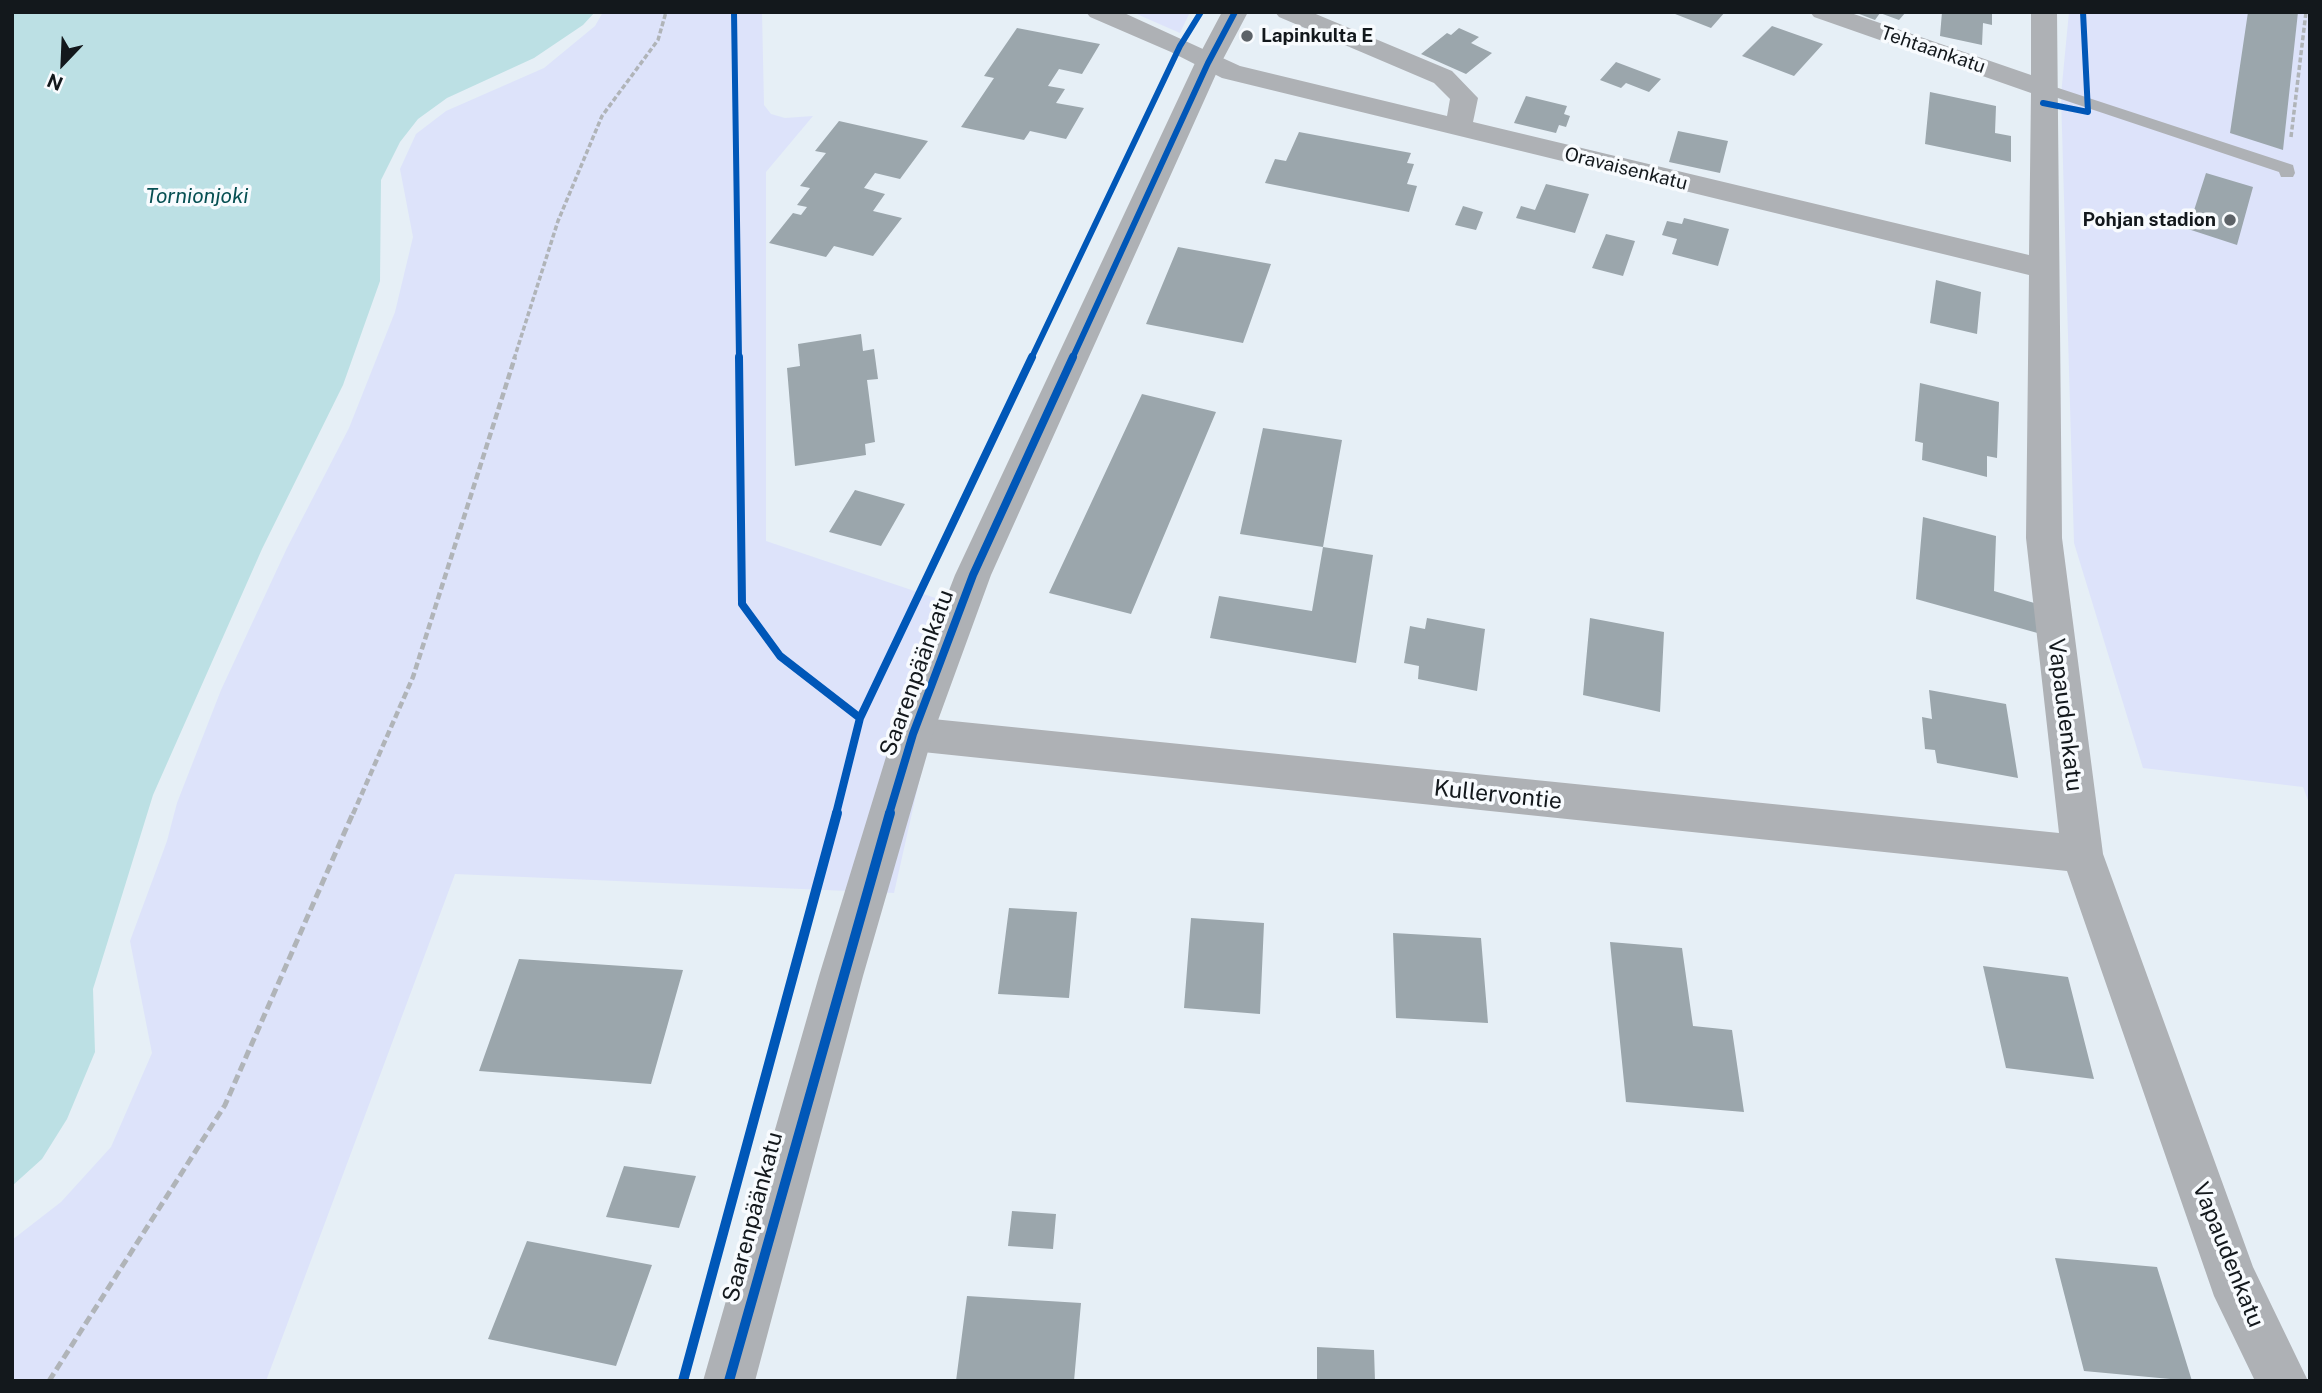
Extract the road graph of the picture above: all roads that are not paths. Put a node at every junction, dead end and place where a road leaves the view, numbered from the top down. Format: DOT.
graph roads {
  1 [pos="1099,12"];
  2 [pos="1235,12"];
  3 [pos="1288,12"];
  4 [pos="1823,12"];
  5 [pos="2044,12"];
  6 [pos="1208,63"];
  7 [pos="2043,88"];
  8 [pos="1458,127"];
  9 [pos="2287,171"];
  10 [pos="2045,269"];
  11 [pos="913,734"];
  12 [pos="2082,854"];
  13 [pos="729,1381"];
  14 [pos="2282,1381"];
  1 -- 6 [label="street, Oravaisenkatu"];
  2 -- 6 [label="street, Saarenpäänkatu"];
  3 -- 8 [label="street"];
  4 -- 7 [label="street, Tehtaankatu"];
  5 -- 7 [label="street, Vapaudenkatu"];
  6 -- 8 [label="street, Oravaisenkatu"];
  6 -- 11 [label="street, Saarenpäänkatu"];
  7 -- 9 [label="lane"];
  7 -- 10 [label="street, Vapaudenkatu"];
  8 -- 10 [label="street, Oravaisenkatu"];
  10 -- 12 [label="street, Vapaudenkatu"];
  11 -- 12 [label="street, Kullervontie"];
  11 -- 13 [label="street, Saarenpäänkatu"];
  12 -- 14 [label="street, Vapaudenkatu"];
}
